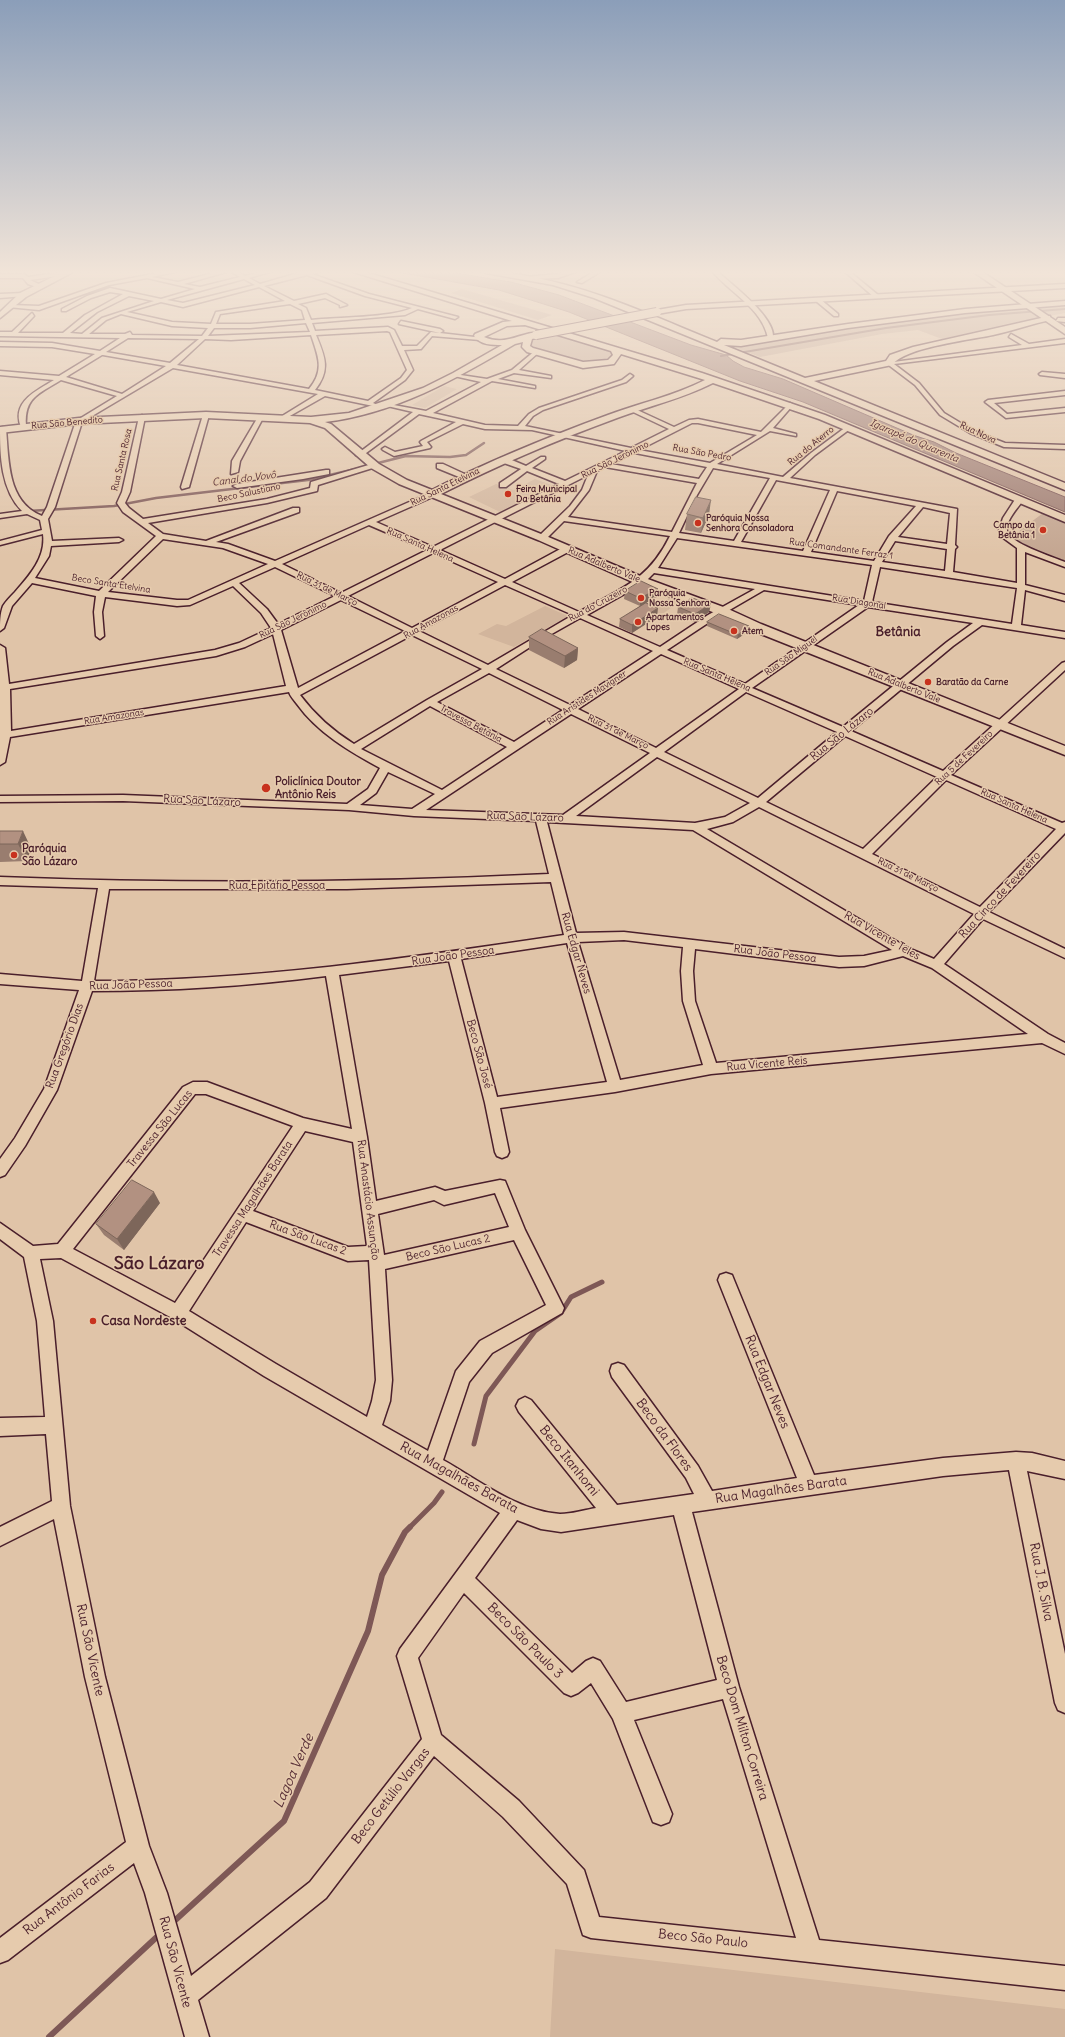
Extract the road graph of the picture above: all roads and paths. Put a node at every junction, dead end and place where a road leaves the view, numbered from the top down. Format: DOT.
graph roads {
  1 [pos="81,366"];
  2 [pos="169,366"];
  3 [pos="177,366"];
  4 [pos="322,366"];
  5 [pos="408,366"];
  6 [pos="472,366"];
  7 [pos="520,366"];
  8 [pos="664,366"];
  9 [pos="768,366"];
  10 [pos="875,366"];
  11 [pos="894,366"];
  12 [pos="514,371"];
  13 [pos="0,373"];
  14 [pos="1042,374"];
  15 [pos="456,376"];
  16 [pos="630,376"];
  17 [pos="1065,376"];
  18 [pos="549,377"];
  19 [pos="60,378"];
  20 [pos="494,380"];
  21 [pos="487,381"];
  22 [pos="706,381"];
  23 [pos="803,381"];
  24 [pos="533,387"];
  25 [pos="391,389"];
  26 [pos="312,391"];
  27 [pos="1065,393"];
  28 [pos="323,394"];
  29 [pos="1052,394"];
  30 [pos="413,395"];
  31 [pos="122,396"];
  32 [pos="1065,403"];
  33 [pos="377,405"];
  34 [pos="790,405"];
  35 [pos="633,410"];
  36 [pos="1065,410"];
  37 [pos="420,411"];
  38 [pos="428,413"];
  39 [pos="206,415"];
  40 [pos="350,416"];
  41 [pos="142,417"];
  42 [pos="260,418"];
  43 [pos="281,419"];
  44 [pos="311,420"];
  45 [pos="79,421"];
  46 [pos="464,421"];
  47 [pos="23,426"];
  48 [pos="520,427"];
  49 [pos="848,428"];
  50 [pos="2,429"];
  51 [pos="331,429"];
  52 [pos="768,429"];
  53 [pos="676,430"];
  54 [pos="762,434"];
  55 [pos="562,435"];
  56 [pos="794,436"];
  57 [pos="1004,446"];
  58 [pos="1065,447"];
  59 [pos="385,449"];
  60 [pos="635,451"];
  61 [pos="985,455"];
  62 [pos="543,458"];
  63 [pos="504,460"];
  64 [pos="369,462"];
  65 [pos="607,464"];
  66 [pos="712,464"];
  67 [pos="440,466"];
  68 [pos="526,468"];
  69 [pos="594,471"];
  70 [pos="234,472"];
  71 [pos="466,477"];
  72 [pos="774,477"];
  73 [pos="786,478"];
  74 [pos="700,481"];
  75 [pos="566,484"];
  76 [pos="503,485"];
  77 [pos="237,486"];
  78 [pos="185,487"];
  79 [pos="1065,487"];
  80 [pos="835,488"];
  81 [pos="432,494"];
  82 [pos="1019,500"];
  83 [pos="920,506"];
  84 [pos="296,510"];
  85 [pos="27,511"];
  86 [pos="48,513"];
  87 [pos="0,516"];
  88 [pos="496,519"];
  89 [pos="564,519"];
  90 [pos="1065,519"];
  91 [pos="142,520"];
  92 [pos="369,522"];
  93 [pos="46,531"];
  94 [pos="674,534"];
  95 [pos="161,536"];
  96 [pos="542,538"];
  97 [pos="892,538"];
  98 [pos="118,540"];
  99 [pos="209,542"];
  100 [pos="0,543"];
  101 [pos="48,544"];
  102 [pos="736,544"];
  103 [pos="1021,546"];
  104 [pos="953,547"];
  105 [pos="566,549"];
  106 [pos="433,551"];
  107 [pos="806,554"];
  108 [pos="276,564"];
  109 [pos="877,564"];
  110 [pos="1065,565"];
  111 [pos="652,570"];
  112 [pos="949,574"];
  113 [pos="30,580"];
  114 [pos="641,581"];
  115 [pos="504,582"];
  116 [pos="234,583"];
  117 [pos="1021,586"];
  118 [pos="762,588"];
  119 [pos="101,594"];
  120 [pos="343,596"];
  121 [pos="12,598"];
  122 [pos="1065,598"];
  123 [pos="0,600"];
  124 [pos="190,602"];
  125 [pos="868,603"];
  126 [pos="722,611"];
  127 [pos="578,614"];
  128 [pos="980,622"];
  129 [pos="1016,627"];
  130 [pos="0,628"];
  131 [pos="276,629"];
  132 [pos="413,632"];
  133 [pos="1065,635"];
  134 [pos="100,636"];
  135 [pos="805,646"];
  136 [pos="0,648"];
  137 [pos="660,650"];
  138 [pos="1065,665"];
  139 [pos="489,669"];
  140 [pos="902,686"];
  141 [pos="5,687"];
  142 [pos="747,687"];
  143 [pos="293,691"];
  144 [pos="430,702"];
  145 [pos="571,708"];
  146 [pos="1000,724"];
  147 [pos="844,732"];
  148 [pos="6,735"];
  149 [pos="513,746"];
  150 [pos="354,749"];
  151 [pos="658,752"];
  152 [pos="1065,752"];
  153 [pos="0,762"];
  154 [pos="386,766"];
  155 [pos="944,776"];
  156 [pos="443,794"];
  157 [pos="0,799"];
  158 [pos="759,802"];
  159 [pos="349,807"];
  160 [pos="414,812"];
  161 [pos="542,818"];
  162 [pos="565,819"];
  163 [pos="695,827"];
  164 [pos="1064,827"];
  165 [pos="865,854"];
  166 [pos="554,878"];
  167 [pos="0,881"];
  168 [pos="104,886"];
  169 [pos="982,912"];
  170 [pos="570,938"];
  171 [pos="689,944"];
  172 [pos="904,951"];
  173 [pos="1065,954"];
  174 [pos="454,956"];
  175 [pos="936,965"];
  176 [pos="332,972"];
  177 [pos="0,979"];
  178 [pos="87,986"];
  179 [pos="1043,1038"];
  180 [pos="1065,1049"];
  181 [pos="711,1069"];
  182 [pos="615,1086"];
  183 [pos="492,1103"];
  184 [pos="302,1124"];
  185 [pos="360,1137"];
  186 [pos="502,1152"];
  187 [pos="0,1171"];
  188 [pos="371,1209"];
  189 [pos="243,1214"];
  190 [pos="0,1230"];
  191 [pos="518,1232"];
  192 [pos="62,1251"];
  193 [pos="31,1253"];
  194 [pos="376,1259"];
  195 [pos="726,1280"];
  196 [pos="178,1313"];
  197 [pos="618,1371"];
  198 [pos="525,1406"];
  199 [pos="54,1425"];
  200 [pos="0,1427"];
  201 [pos="372,1429"];
  202 [pos="1016,1462"];
  203 [pos="433,1464"];
  204 [pos="1065,1470"];
  205 [pos="809,1485"];
  206 [pos="708,1501"];
  207 [pos="681,1505"];
  208 [pos="61,1506"];
  209 [pos="513,1510"];
  210 [pos="612,1516"];
  211 [pos="0,1537"];
  212 [pos="462,1578"];
  213 [pos="729,1687"];
  214 [pos="1065,1703"];
  215 [pos="621,1713"];
  216 [pos="433,1741"];
  217 [pos="661,1814"];
  218 [pos="138,1846"];
  219 [pos="811,1950"];
  220 [pos="0,1952"];
  221 [pos="1065,1978"];
  222 [pos="184,1996"];
  223 [pos="197,2037"];
  1 -- 19 [label="street"];
  2 -- 31 [label="street"];
  3 -- 26 [label="street, Rua São Pedro"];
  4 -- 26 [label="street"];
  5 -- 25 [label="street"];
  6 -- 15 [label="street, Rua São Benedito"];
  7 -- 12 [label="street"];
  8 -- 22 [label="street"];
  9 -- 23 [label="street"];
  10 -- 23 [label="street"];
  11 -- 57 [label="street, Rua Nova"];
  12 -- 18 [label="street"];
  12 -- 20 [label="street"];
  13 -- 19 [label="street"];
  14 -- 17 [label="street"];
  15 -- 21 [label="street"];
  15 -- 30 [label="street, Rua São Benedito"];
  16 -- 48 [label="street"];
  19 -- 31 [label="street"];
  19 -- 47 [label="street"];
  20 -- 21 [label="street"];
  20 -- 24 [label="street"];
  21 -- 38 [label="street"];
  22 -- 34 [label="street"];
  22 -- 35 [label="street, Rua Santa Etelvina"];
  23 -- 61 [label="street"];
  25 -- 30 [label="street"];
  25 -- 33 [label="street"];
  26 -- 28 [label="street, Rua São Pedro"];
  27 -- 29 [label="street"];
  28 -- 33 [label="street, Rua São Pedro"];
  28 -- 43 [label="street"];
  29 -- 32 [label="street"];
  29 -- 36 [label="street"];
  30 -- 33 [label="street, Rua São Benedito"];
  31 -- 45 [label="street"];
  33 -- 37 [label="street, Rua São Pedro"];
  33 -- 40 [label="street, Rua São Benedito"];
  34 -- 49 [label="street"];
  34 -- 52 [label="street, Rua do Cruzeiro"];
  35 -- 53 [label="street"];
  35 -- 55 [label="street, Rua Santa Etelvina"];
  37 -- 38 [label="street, Rua São Pedro"];
  37 -- 64 [label="street"];
  38 -- 46 [label="street, Rua São Pedro"];
  39 -- 41 [label="street, Rua São Benedito"];
  39 -- 42 [label="street, Rua São Benedito"];
  39 -- 78 [label="street"];
  40 -- 44 [label="street, Rua São Benedito"];
  40 -- 51 [label="street, Rua São Benedito"];
  41 -- 45 [label="street, Rua São Benedito"];
  41 -- 91 [label="street, Rua Santa Rosa"];
  42 -- 43 [label="street, Rua São Benedito"];
  42 -- 70 [label="street"];
  43 -- 44 [label="street, Rua São Benedito"];
  44 -- 51 [label="street, Rua Adalberto Vale"];
  45 -- 47 [label="street, Rua São Benedito"];
  45 -- 86 [label="street"];
  46 -- 48 [label="street, Rua São Pedro"];
  46 -- 59 [label="street"];
  47 -- 50 [label="street, Rua São Benedito"];
  48 -- 55 [label="street, Rua São Pedro"];
  49 -- 73 [label="street, Rua do Aterro"];
  49 -- 82 [label="street"];
  50 -- 85 [label="street"];
  51 -- 64 [label="street, Rua Adalberto Vale"];
  52 -- 54 [label="street, Rua do Cruzeiro"];
  52 -- 56 [label="street"];
  53 -- 54 [label="street, Rua São Jerônimo"];
  53 -- 60 [label="street, Rua São Jerônimo"];
  54 -- 66 [label="street, Rua do Cruzeiro"];
  55 -- 60 [label="street, Rua São Pedro"];
  55 -- 63 [label="street, Rua Santa Etelvina"];
  57 -- 58 [label="street, Rua Nova"];
  57 -- 61 [label="street"];
  60 -- 65 [label="street, Rua São Jerônimo"];
  60 -- 66 [label="street, Rua São Pedro"];
  61 -- 79 [label="street"];
  62 -- 68 [label="street"];
  63 -- 68 [label="street"];
  63 -- 71 [label="street, Rua Santa Etelvina"];
  64 -- 77 [label="street"];
  64 -- 81 [label="street, Rua Adalberto Vale"];
  64 -- 91 [label="street, Beco Salustiano"];
  65 -- 69 [label="street, Rua São Jerônimo"];
  65 -- 74 [label="street"];
  66 -- 72 [label="street, Rua São Pedro"];
  66 -- 74 [label="street, Rua do Cruzeiro"];
  67 -- 71 [label="street"];
  68 -- 75 [label="street"];
  68 -- 76 [label="street"];
  69 -- 75 [label="street, Rua São Jerônimo"];
  69 -- 89 [label="street"];
  71 -- 81 [label="street, Rua Santa Etelvina"];
  72 -- 73 [label="street, Rua São Pedro"];
  72 -- 102 [label="street"];
  73 -- 80 [label="street, Rua São Pedro"];
  74 -- 94 [label="street, Rua do Cruzeiro"];
  75 -- 88 [label="street, Rua São Jerônimo"];
  80 -- 83 [label="street, Rua São Pedro"];
  80 -- 107 [label="street"];
  81 -- 88 [label="street, Rua Adalberto Vale"];
  81 -- 92 [label="street, Rua Santa Etelvina"];
  82 -- 90 [label="street"];
  82 -- 103 [label="street"];
  83 -- 97 [label="street"];
  83 -- 104 [label="street, Rua São Pedro"];
  84 -- 99 [label="street"];
  85 -- 86 [label="street"];
  85 -- 87 [label="street"];
  86 -- 93 [label="street"];
  88 -- 96 [label="street, Rua Adalberto Vale"];
  88 -- 106 [label="street, Rua São Jerônimo"];
  89 -- 94 [label="street, Rua Comandante Ferraz 1"];
  89 -- 96 [label="street"];
  91 -- 95 [label="street, Rua Santa Rosa"];
  92 -- 106 [label="street, Rua Santa Helena"];
  92 -- 108 [label="street, Rua Santa Etelvina"];
  93 -- 100 [label="street"];
  93 -- 101 [label="street"];
  94 -- 102 [label="street, Rua Comandante Ferraz 1"];
  94 -- 111 [label="street, Rua do Cruzeiro"];
  95 -- 99 [label="street, Rua 31 de Março"];
  95 -- 119 [label="street"];
  96 -- 105 [label="street, Rua Adalberto Vale"];
  97 -- 104 [label="street"];
  97 -- 109 [label="street"];
  98 -- 101 [label="street"];
  99 -- 108 [label="street, Rua 31 de Março"];
  101 -- 113 [label="street"];
  102 -- 107 [label="street, Rua Comandante Ferraz 1"];
  103 -- 110 [label="street"];
  103 -- 117 [label="street"];
  104 -- 112 [label="street, Rua São Pedro"];
  105 -- 114 [label="street, Rua Adalberto Vale"];
  105 -- 115 [label="street, Rua Amazonas"];
  106 -- 115 [label="street, Rua Santa Helena"];
  106 -- 120 [label="street, Rua São Jerônimo"];
  107 -- 109 [label="street, Rua Comandante Ferraz 1"];
  108 -- 116 [label="street, Rua Santa Etelvina"];
  108 -- 120 [label="street, Rua 31 de Março"];
  109 -- 112 [label="street, Rua Comandante Ferraz 1"];
  109 -- 125 [label="street"];
  111 -- 114 [label="street, Rua do Cruzeiro"];
  111 -- 118 [label="street, Rua Diagonal"];
  112 -- 117 [label="street, Rua Comandante Ferraz 1"];
  113 -- 119 [label="street, Beco Santa Etelvina"];
  113 -- 121 [label="street"];
  114 -- 126 [label="street, Rua Adalberto Vale"];
  114 -- 127 [label="street, Rua do Cruzeiro"];
  115 -- 127 [label="street, Rua Santa Helena"];
  115 -- 132 [label="street, Rua Amazonas"];
  116 -- 124 [label="street, Rua Santa Etelvina"];
  116 -- 131 [label="street"];
  117 -- 122 [label="street, Rua Comandante Ferraz 1"];
  117 -- 129 [label="street"];
  118 -- 125 [label="street, Rua Diagonal"];
  118 -- 126 [label="street, Rua Aristides Mavigner"];
  119 -- 124 [label="street, Beco Santa Etelvina"];
  119 -- 134 [label="street"];
  120 -- 131 [label="street, Rua São Jerônimo"];
  120 -- 132 [label="street, Rua 31 de Março"];
  121 -- 123 [label="street"];
  121 -- 130 [label="street"];
  125 -- 128 [label="street, Rua Diagonal"];
  125 -- 135 [label="street, Rua São Miguel"];
  126 -- 135 [label="street, Rua Adalberto Vale"];
  126 -- 137 [label="street, Rua Aristides Mavigner"];
  127 -- 137 [label="street, Rua Santa Helena"];
  127 -- 139 [label="street, Rua do Cruzeiro"];
  128 -- 129 [label="street, Rua Diagonal"];
  128 -- 140 [label="street, Rua São Lázaro"];
  129 -- 133 [label="street, Rua Diagonal"];
  131 -- 141 [label="street, Rua São Jerônimo"];
  131 -- 143 [label="street"];
  132 -- 139 [label="street, Rua 31 de Março"];
  132 -- 143 [label="street, Rua Amazonas"];
  135 -- 140 [label="street, Rua Adalberto Vale"];
  135 -- 142 [label="street, Rua São Miguel"];
  136 -- 141 [label="street"];
  137 -- 142 [label="street, Rua Santa Helena"];
  137 -- 145 [label="street, Rua Aristides Mavigner"];
  138 -- 146 [label="street, Rua 5 de Fevereiro"];
  139 -- 144 [label="street, Rua do Cruzeiro"];
  139 -- 145 [label="street, Rua 31 de Março"];
  140 -- 146 [label="street, Rua Adalberto Vale"];
  140 -- 147 [label="street, Rua São Lázaro"];
  141 -- 148 [label="street"];
  142 -- 147 [label="street, Rua Santa Helena"];
  142 -- 151 [label="street, Rua São Miguel"];
  143 -- 148 [label="street, Rua Amazonas"];
  143 -- 150 [label="street"];
  144 -- 149 [label="street, Travessa Betânia"];
  144 -- 150 [label="street, Rua do Cruzeiro"];
  145 -- 149 [label="street, Rua Aristides Mavigner"];
  145 -- 151 [label="street, Rua 31 de Março"];
  146 -- 152 [label="street, Rua Adalberto Vale"];
  146 -- 155 [label="street, Rua 5 de Fevereiro"];
  147 -- 155 [label="street, Rua Santa Helena"];
  147 -- 158 [label="street, Rua São Lázaro"];
  148 -- 153 [label="street"];
  149 -- 156 [label="street, Rua Aristides Mavigner"];
  150 -- 154 [label="street"];
  151 -- 158 [label="street, Rua 31 de Março"];
  151 -- 162 [label="street, Rua São Miguel"];
  154 -- 156 [label="street"];
  154 -- 159 [label="street"];
  155 -- 164 [label="street, Rua Santa Helena"];
  155 -- 165 [label="street, Rua 5 de Fevereiro"];
  156 -- 160 [label="street, Rua Aristides Mavigner"];
  157 -- 159 [label="street, Rua São Lázaro"];
  158 -- 163 [label="street, Rua São Lázaro"];
  158 -- 165 [label="street, Rua 31 de Março"];
  159 -- 160 [label="street, Rua São Lázaro"];
  160 -- 161 [label="street, Rua São Lázaro"];
  161 -- 162 [label="street, Rua São Lázaro"];
  161 -- 166 [label="street, Rua Edgar Neves"];
  162 -- 163 [label="street, Rua São Lázaro"];
  163 -- 172 [label="street, Rua Vicente Teles"];
  164 -- 169 [label="street, Rua Cinco de Fevereiro"];
  165 -- 169 [label="street, Rua 31 de Março"];
  166 -- 168 [label="street, Rua Epitáfio Pessoa"];
  166 -- 170 [label="street, Rua Edgar Neves"];
  167 -- 168 [label="street, Rua Epitáfio Pessoa"];
  168 -- 178 [label="street, Rua Gregório Dias"];
  169 -- 173 [label="street, Rua 31 de Março"];
  169 -- 175 [label="street, Rua Cinco de Fevereiro"];
  170 -- 171 [label="street, Rua João Pessoa"];
  170 -- 174 [label="street, Rua João Pessoa"];
  170 -- 182 [label="street, Rua Edgar Neves"];
  171 -- 172 [label="street, Rua João Pessoa"];
  171 -- 181 [label="street"];
  172 -- 175 [label="street, Rua Vicente Teles"];
  174 -- 176 [label="street, Rua João Pessoa"];
  174 -- 183 [label="street, Beco São José"];
  175 -- 179 [label="street, Rua Vicente Teles"];
  176 -- 178 [label="street, Rua João Pessoa"];
  176 -- 185 [label="street, Rua Anastácio Assunção"];
  177 -- 178 [label="street, Rua João Pessoa"];
  178 -- 187 [label="street, Rua Gregório Dias"];
  179 -- 180 [label="street, Rua Vicente Teles"];
  179 -- 181 [label="street, Rua Vicente Reis"];
  181 -- 182 [label="street, Rua Vicente Reis"];
  182 -- 183 [label="street, Rua Vicente Reis"];
  183 -- 186 [label="street, Beco São José"];
  184 -- 185 [label="street, Travessa São Lucas"];
  184 -- 189 [label="street, Travessa Magalhães Barata"];
  184 -- 192 [label="street, Travessa São Lucas"];
  185 -- 188 [label="street, Rua Anastácio Assunção"];
  188 -- 191 [label="street"];
  188 -- 194 [label="street, Rua Anastácio Assunção"];
  189 -- 194 [label="street, Rua São Lucas 2"];
  189 -- 196 [label="street, Travessa Magalhães Barata"];
  190 -- 193 [label="street"];
  191 -- 194 [label="street, Beco São Lucas 2"];
  191 -- 203 [label="street"];
  192 -- 193 [label="street"];
  192 -- 196 [label="street, Rua Magalhães Barata"];
  193 -- 199 [label="street, Rua São Vicente"];
  194 -- 201 [label="street, Rua Anastácio Assunção"];
  195 -- 205 [label="street, Rua Edgar Neves"];
  196 -- 201 [label="street, Rua Magalhães Barata"];
  197 -- 206 [label="street, Beco da Flores"];
  198 -- 210 [label="street, Beco Itanhomi"];
  199 -- 200 [label="street"];
  199 -- 208 [label="street, Rua São Vicente"];
  201 -- 203 [label="street, Rua Magalhães Barata"];
  202 -- 204 [label="street, Rua Magalhães Barata"];
  202 -- 205 [label="street, Rua Magalhães Barata"];
  202 -- 214 [label="street, Rua J. B. Silva"];
  203 -- 209 [label="street, Rua Magalhães Barata"];
  205 -- 206 [label="street, Rua Magalhães Barata"];
  206 -- 207 [label="street, Rua Magalhães Barata"];
  207 -- 210 [label="street, Rua Magalhães Barata"];
  207 -- 213 [label="street, Beco Dom Milton Correira"];
  208 -- 211 [label="street"];
  208 -- 218 [label="street, Rua São Vicente"];
  209 -- 210 [label="street, Rua Magalhães Barata"];
  209 -- 212 [label="street, Beco Getúlio Vargas"];
  212 -- 215 [label="street, Beco São Paulo 3"];
  212 -- 216 [label="street, Beco Getúlio Vargas"];
  213 -- 215 [label="street"];
  213 -- 219 [label="street, Beco Dom Milton Correira"];
  215 -- 217 [label="street"];
  216 -- 219 [label="street, Beco São Paulo"];
  216 -- 222 [label="street, Beco Getúlio Vargas"];
  218 -- 220 [label="street, Rua Antônio Farias"];
  218 -- 222 [label="street, Rua São Vicente"];
  219 -- 221 [label="street, Beco São Paulo"];
  222 -- 223 [label="street, Rua São Vicente"];
}
